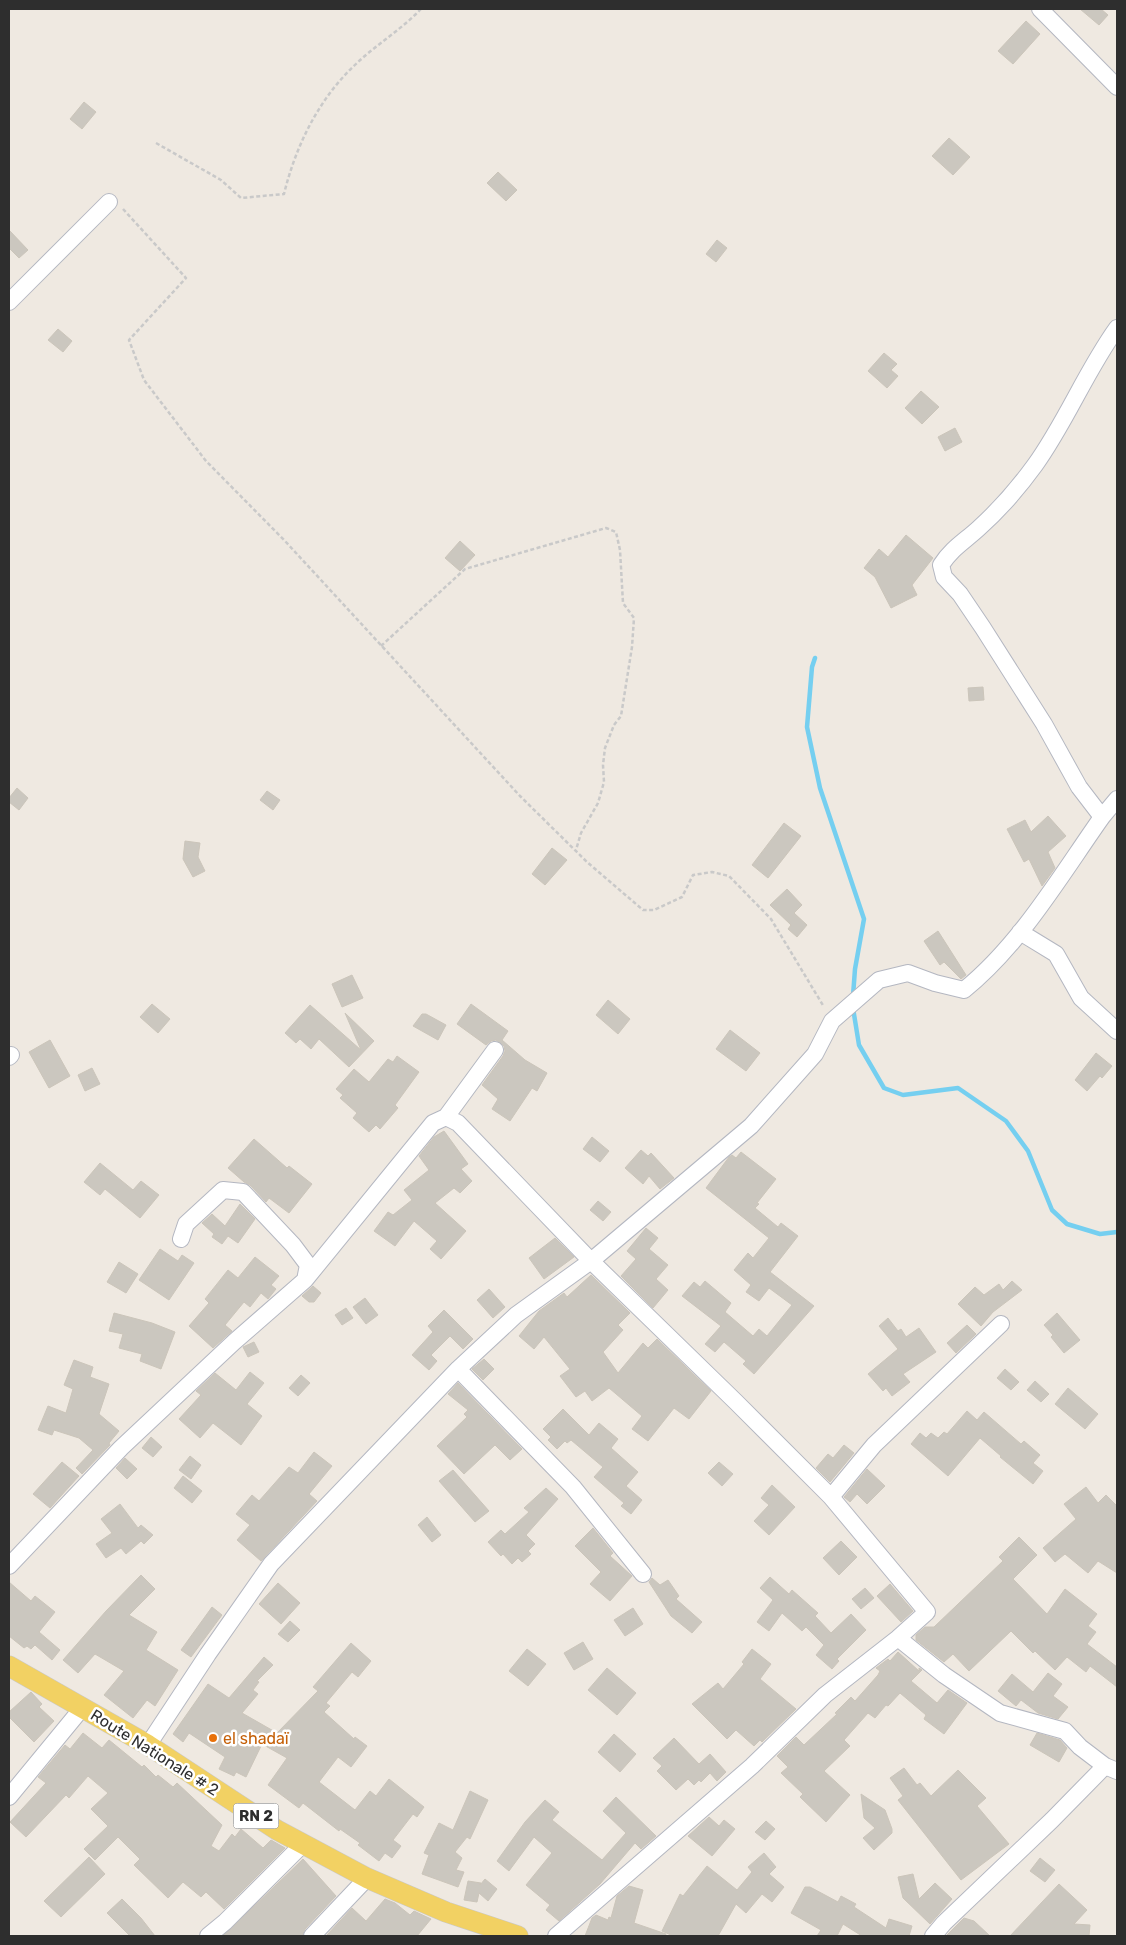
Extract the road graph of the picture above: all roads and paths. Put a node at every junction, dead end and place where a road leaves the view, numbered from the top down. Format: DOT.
graph roads {
  1 [pos="421,9"];
  2 [pos="1040,9"];
  3 [pos="1117,87"];
  4 [pos="156,143"];
  5 [pos="109,202"];
  6 [pos="9,302"];
  7 [pos="1117,328"];
  8 [pos="381,646"];
  9 [pos="1117,799"];
  10 [pos="1102,816"];
  11 [pos="576,850"];
  12 [pos="1020,932"];
  13 [pos="832,1020"];
  14 [pos="1117,1031"];
  15 [pos="495,1050"];
  16 [pos="446,1117"];
  17 [pos="181,1239"];
  18 [pos="590,1261"];
  19 [pos="305,1280"];
  20 [pos="1001,1324"];
  21 [pos="458,1369"];
  22 [pos="831,1497"];
  23 [pos="9,1566"];
  24 [pos="643,1574"];
  25 [pos="898,1638"];
  26 [pos="9,1666"];
  27 [pos="83,1707"];
  28 [pos="148,1744"];
  29 [pos="1111,1769"];
  30 [pos="9,1797"];
  31 [pos="303,1844"];
  32 [pos="366,1878"];
  33 [pos="208,1936"];
  34 [pos="312,1936"];
  35 [pos="518,1936"];
  36 [pos="556,1936"];
  37 [pos="933,1936"];
  1 -- 4 [label="path"];
  2 -- 3 [label="street"];
  5 -- 6 [label="street"];
  5 -- 8 [label="path"];
  7 -- 10 [label="street"];
  8 -- 11 [label="path"];
  8 -- 11 [label="path"];
  9 -- 10 [label="street"];
  10 -- 12 [label="street"];
  11 -- 13 [label="path"];
  12 -- 13 [label="street"];
  12 -- 14 [label="street"];
  13 -- 18 [label="street"];
  15 -- 16 [label="street"];
  16 -- 18 [label="street"];
  16 -- 19 [label="street"];
  17 -- 19 [label="street"];
  18 -- 21 [label="street"];
  18 -- 22 [label="street"];
  19 -- 23 [label="street"];
  20 -- 22 [label="street"];
  21 -- 24 [label="street"];
  21 -- 28 [label="street"];
  22 -- 25 [label="street"];
  25 -- 29 [label="street"];
  25 -- 36 [label="street"];
  26 -- 27 [label="main road, Route Nationale # 2 / RN 2"];
  27 -- 28 [label="main road, Route Nationale # 2 / RN 2"];
  27 -- 30 [label="street"];
  28 -- 31 [label="main road, Route Nationale # 2 / RN 2"];
  29 -- 37 [label="street"];
  31 -- 32 [label="main road, Route Nationale # 2 / RN 2"];
  31 -- 33 [label="street"];
  32 -- 34 [label="street"];
  32 -- 35 [label="main road, Route Nationale # 2 / RN 2"];
}
